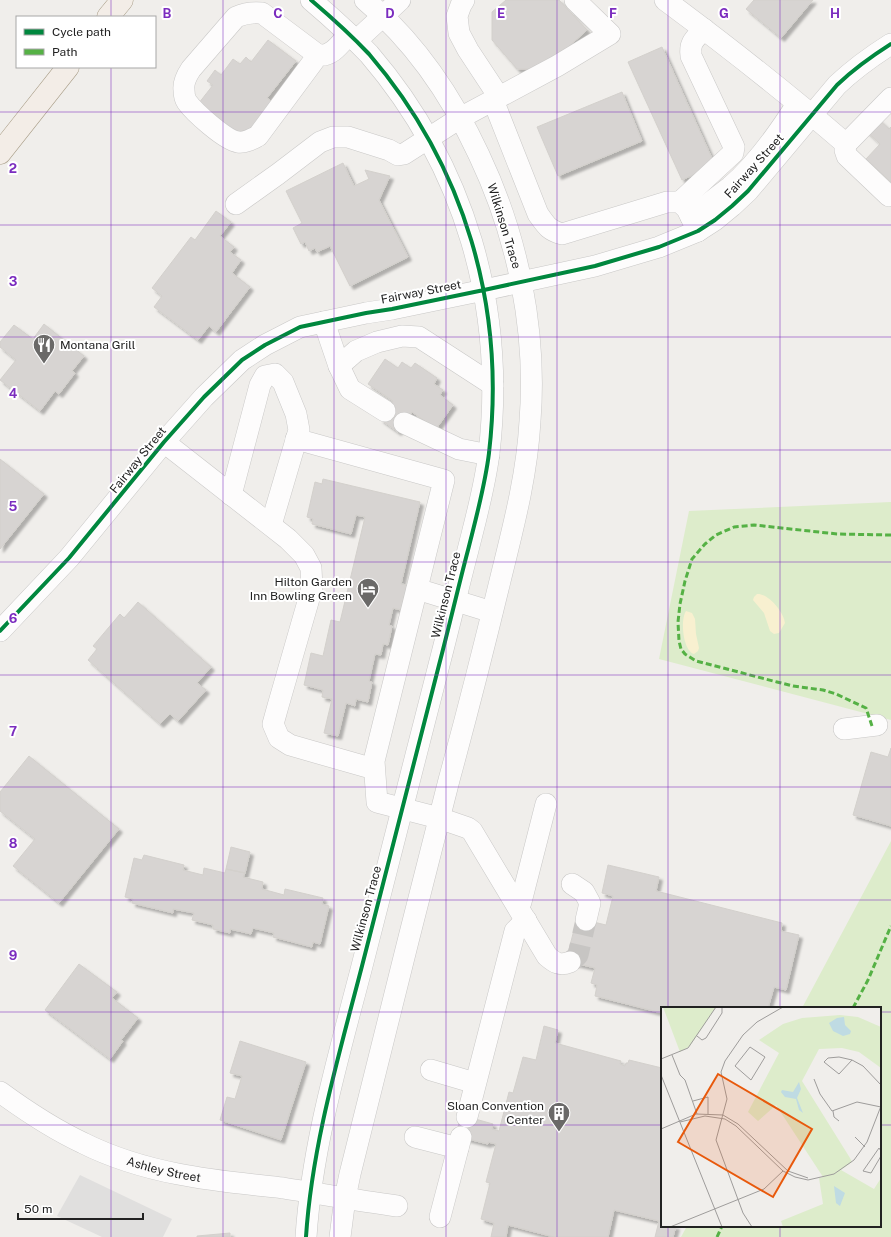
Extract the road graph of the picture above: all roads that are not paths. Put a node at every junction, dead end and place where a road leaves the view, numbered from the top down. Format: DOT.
graph roads {
  1 [pos="122,0"];
  2 [pos="311,0"];
  3 [pos="365,0"];
  4 [pos="400,0"];
  5 [pos="464,0"];
  6 [pos="574,0"];
  7 [pos="665,0"];
  8 [pos="109,16"];
  9 [pos="383,16"];
  10 [pos="704,29"];
  11 [pos="353,38"];
  12 [pos="891,44"];
  13 [pos="318,55"];
  14 [pos="67,68"];
  15 [pos="891,98"];
  16 [pos="496,99"];
  17 [pos="805,109"];
  18 [pos="460,118"];
  19 [pos="428,138"];
  20 [pos="846,144"];
  21 [pos="0,153"];
  22 [pos="889,196"];
  23 [pos="236,204"];
  24 [pos="689,216"];
  25 [pos="521,282"];
  26 [pos="484,290"];
  27 [pos="324,322"];
  28 [pos="339,366"];
  29 [pos="493,385"];
  30 [pos="386,411"];
  31 [pos="404,423"];
  32 [pos="296,439"];
  33 [pos="164,442"];
  34 [pos="488,455"];
  35 [pos="232,495"];
  36 [pos="270,525"];
  37 [pos="416,589"];
  38 [pos="455,600"];
  39 [pos="492,612"];
  40 [pos="0,631"];
  41 [pos="877,725"];
  42 [pos="844,729"];
  43 [pos="374,769"];
  44 [pos="546,804"];
  45 [pos="402,808"];
  46 [pos="440,818"];
  47 [pos="572,884"];
  48 [pos="522,913"];
  49 [pos="586,920"];
  50 [pos="570,962"];
  51 [pos="431,1070"];
  52 [pos="475,1083"];
  53 [pos="0,1092"];
  54 [pos="467,1117"];
  55 [pos="415,1137"];
  56 [pos="310,1193"];
  57 [pos="345,1198"];
  58 [pos="397,1206"];
  59 [pos="440,1216"];
  60 [pos="306,1237"];
  61 [pos="340,1237"];
  1 -- 8 [label="main road"];
  2 -- 11 [label="street, Wilkinson Trace"];
  3 -- 9 [label="street, Wilkinson Trace"];
  4 -- 9 [label="street"];
  5 -- 16 [label="street"];
  6 -- 16 [label="street"];
  7 -- 10 [label="street"];
  9 -- 11 [label="street"];
  9 -- 18 [label="street, Wilkinson Trace"];
  10 -- 17 [label="street"];
  10 -- 24 [label="street"];
  11 -- 13 [label="street"];
  11 -- 19 [label="street, Wilkinson Trace"];
  12 -- 17 [label="street, Fairway Street"];
  13 -- 13 [label="street"];
  14 -- 21 [label="main road"];
  15 -- 20 [label="street"];
  16 -- 18 [label="street"];
  16 -- 24 [label="street"];
  17 -- 20 [label="street"];
  17 -- 24 [label="street, Fairway Street"];
  18 -- 19 [label="street"];
  18 -- 25 [label="street, Wilkinson Trace"];
  19 -- 23 [label="street"];
  19 -- 26 [label="street, Wilkinson Trace"];
  20 -- 22 [label="street"];
  24 -- 25 [label="street, Fairway Street"];
  25 -- 26 [label="street, Fairway Street"];
  25 -- 39 [label="street, Wilkinson Trace"];
  26 -- 27 [label="street, Fairway Street"];
  26 -- 29 [label="street, Wilkinson Trace"];
  27 -- 28 [label="street"];
  27 -- 33 [label="street, Fairway Street"];
  28 -- 29 [label="street"];
  28 -- 30 [label="street"];
  29 -- 34 [label="street, Wilkinson Trace"];
  31 -- 34 [label="street"];
  32 -- 35 [label="street"];
  32 -- 36 [label="street"];
  32 -- 37 [label="street"];
  33 -- 35 [label="street"];
  33 -- 40 [label="street, Fairway Street"];
  34 -- 38 [label="street, Wilkinson Trace"];
  35 -- 36 [label="street"];
  36 -- 43 [label="street"];
  37 -- 38 [label="street"];
  37 -- 43 [label="street"];
  38 -- 39 [label="street"];
  38 -- 45 [label="street, Wilkinson Trace"];
  39 -- 46 [label="street, Wilkinson Trace"];
  41 -- 42 [label="street"];
  43 -- 45 [label="street"];
  44 -- 48 [label="street"];
  45 -- 46 [label="street"];
  45 -- 56 [label="street, Wilkinson Trace"];
  46 -- 48 [label="street"];
  46 -- 57 [label="street, Wilkinson Trace"];
  47 -- 49 [label="street"];
  48 -- 50 [label="street"];
  48 -- 52 [label="street"];
  51 -- 52 [label="street"];
  52 -- 54 [label="street"];
  53 -- 56 [label="street, Ashley Street"];
  55 -- 59 [label="street"];
  56 -- 57 [label="street, Ashley Street"];
  56 -- 60 [label="street, Wilkinson Trace"];
  57 -- 58 [label="street, Ashley Street"];
  57 -- 61 [label="street, Wilkinson Trace"];
}
